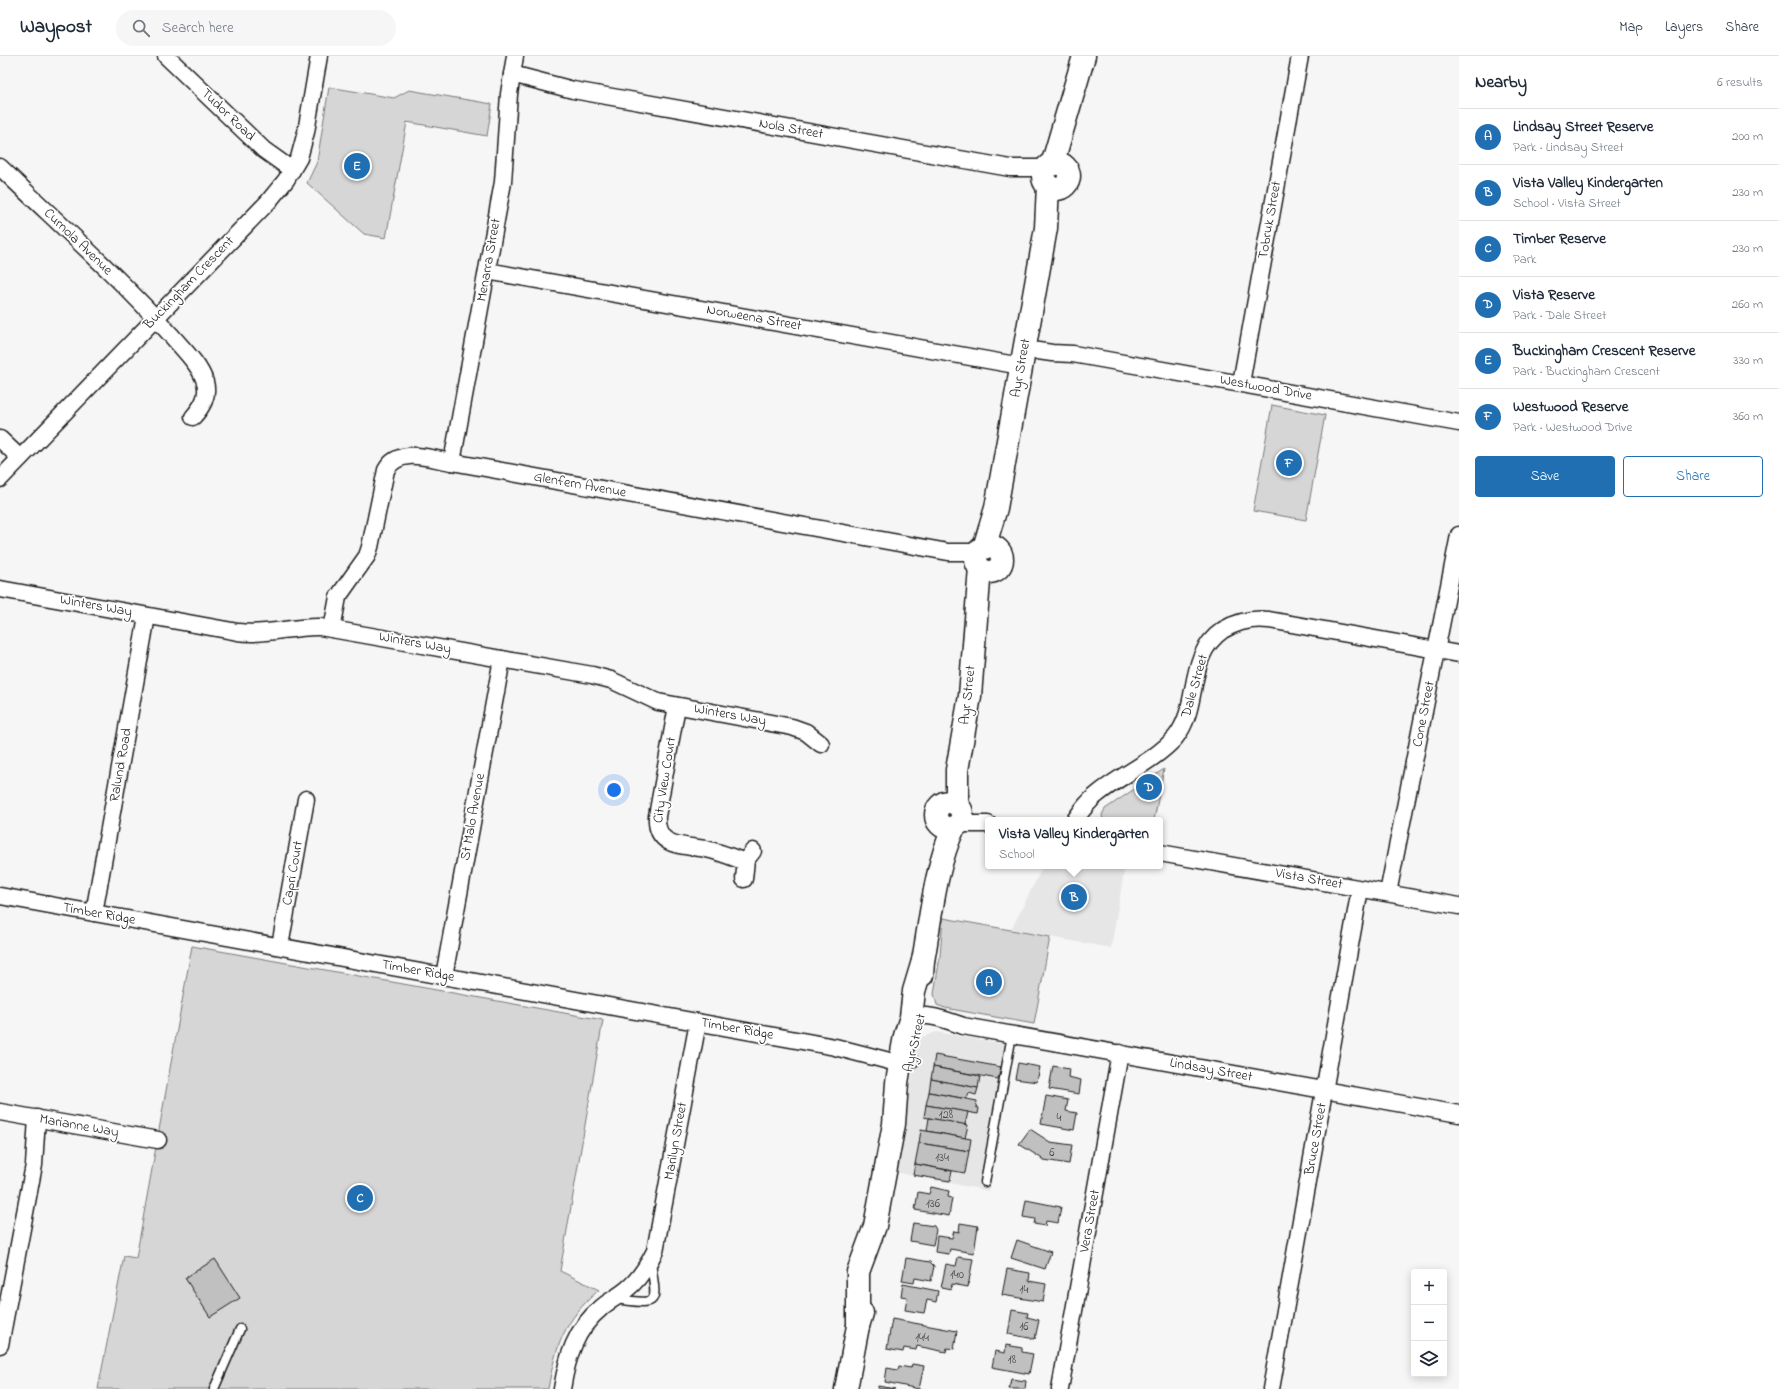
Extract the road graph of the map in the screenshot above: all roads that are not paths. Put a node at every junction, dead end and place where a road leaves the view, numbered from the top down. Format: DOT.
graph roads {
  1 [pos="166,56"];
  2 [pos="319,56"];
  3 [pos="515,56"];
  4 [pos="1084,56"];
  5 [pos="1300,56"];
  6 [pos="511,80"];
  7 [pos="0,167"];
  8 [pos="292,170"];
  9 [pos="1054,176"];
  10 [pos="487,271"];
  11 [pos="155,317"];
  12 [pos="1024,352"];
  13 [pos="1240,384"];
  14 [pos="193,417"];
  15 [pos="1459,423"];
  16 [pos="0,439"];
  17 [pos="20,458"];
  18 [pos="452,462"];
  19 [pos="0,479"];
  20 [pos="1459,535"];
  21 [pos="986,560"];
  22 [pos="0,589"];
  23 [pos="147,616"];
  24 [pos="332,629"];
  25 [pos="1437,650"];
  26 [pos="1459,654"];
  27 [pos="502,659"];
  28 [pos="677,706"];
  29 [pos="821,744"];
  30 [pos="306,799"];
  31 [pos="952,816"];
  32 [pos="1078,817"];
  33 [pos="985,822"];
  34 [pos="1163,854"];
  35 [pos="744,879"];
  36 [pos="1360,888"];
  37 [pos="1388,893"];
  38 [pos="0,896"];
  39 [pos="1459,906"];
  40 [pos="94,913"];
  41 [pos="280,946"];
  42 [pos="444,976"];
  43 [pos="918,1018"];
  44 [pos="698,1022"];
  45 [pos="1012,1035"];
  46 [pos="1120,1054"];
  47 [pos="904,1060"];
  48 [pos="1325,1090"];
  49 [pos="0,1112"];
  50 [pos="1459,1114"];
  51 [pos="42,1120"];
  52 [pos="158,1140"];
  53 [pos="985,1182"];
  54 [pos="651,1259"];
  55 [pos="614,1298"];
  56 [pos="240,1329"];
  57 [pos="0,1345"];
  58 [pos="214,1389"];
  59 [pos="562,1389"];
  60 [pos="846,1389"];
  61 [pos="1060,1389"];
  62 [pos="1271,1389"];
  1 -- 8 [label="street, Tudor Road"];
  2 -- 8 [label="street, Buckingham Crescent"];
  3 -- 6 [label="street, Menarra Street"];
  4 -- 9 [label="street, Ayr Street"];
  5 -- 13 [label="street, Tobruk Street"];
  6 -- 9 [label="street, Nola Street"];
  6 -- 10 [label="street, Menarra Street"];
  7 -- 11 [label="street, Curnola Avenue"];
  8 -- 11 [label="street, Buckingham Crescent"];
  9 -- 12 [label="street, Ayr Street"];
  10 -- 12 [label="street, Norweena Street"];
  10 -- 18 [label="street, Menarra Street"];
  11 -- 14 [label="street, Curnola Avenue"];
  11 -- 17 [label="street, Buckingham Crescent"];
  12 -- 13 [label="street, Westwood Drive"];
  12 -- 21 [label="street, Ayr Street"];
  13 -- 15 [label="street, Westwood Drive"];
  16 -- 17 [label="street"];
  17 -- 19 [label="street, Buckingham Crescent"];
  18 -- 21 [label="street, Glenfern Avenue"];
  18 -- 24 [label="street, Glenfern Avenue"];
  20 -- 25 [label="street, Cone Street"];
  21 -- 31 [label="street, Ayr Street"];
  22 -- 23 [label="street, Winters Way"];
  23 -- 24 [label="street, Winters Way"];
  23 -- 40 [label="street, Ralund Road"];
  24 -- 27 [label="street, Winters Way"];
  25 -- 26 [label="street, Dale Street"];
  25 -- 32 [label="street, Dale Street"];
  25 -- 37 [label="street, Cone Street"];
  27 -- 28 [label="street, Winters Way"];
  27 -- 42 [label="street, St Malo Avenue"];
  28 -- 29 [label="street, Winters Way"];
  28 -- 35 [label="street, City View Court"];
  30 -- 41 [label="street, Capri Court"];
  31 -- 33 [label="street"];
  31 -- 43 [label="street, Ayr Street"];
  34 -- 36 [label="street, Vista Street"];
  36 -- 37 [label="street, Vista Street"];
  36 -- 48 [label="street, Bruce Street"];
  37 -- 39 [label="street, Vista Street"];
  38 -- 40 [label="street, Timber Ridge"];
  40 -- 41 [label="street, Timber Ridge"];
  41 -- 42 [label="street, Timber Ridge"];
  42 -- 44 [label="street, Timber Ridge"];
  43 -- 45 [label="street, Lindsay Street"];
  43 -- 47 [label="street, Ayr Street"];
  44 -- 47 [label="street, Timber Ridge"];
  44 -- 54 [label="street, Marilyn Street"];
  45 -- 46 [label="street, Lindsay Street"];
  45 -- 53 [label="lane"];
  46 -- 48 [label="street, Lindsay Street"];
  46 -- 61 [label="street, Vera Street"];
  47 -- 60 [label="street, Ayr Street"];
  48 -- 50 [label="street, Lindsay Street"];
  48 -- 62 [label="street, Bruce Street"];
  49 -- 51 [label="street, Marianne Way"];
  51 -- 52 [label="street, Marianne Way"];
  51 -- 57 [label="street"];
  54 -- 55 [label="street, Marilyn Street"];
  54 -- 55 [label="lane, Marilyn Street"];
  55 -- 59 [label="street, Marilyn Street"];
  56 -- 58 [label="lane"];
}
